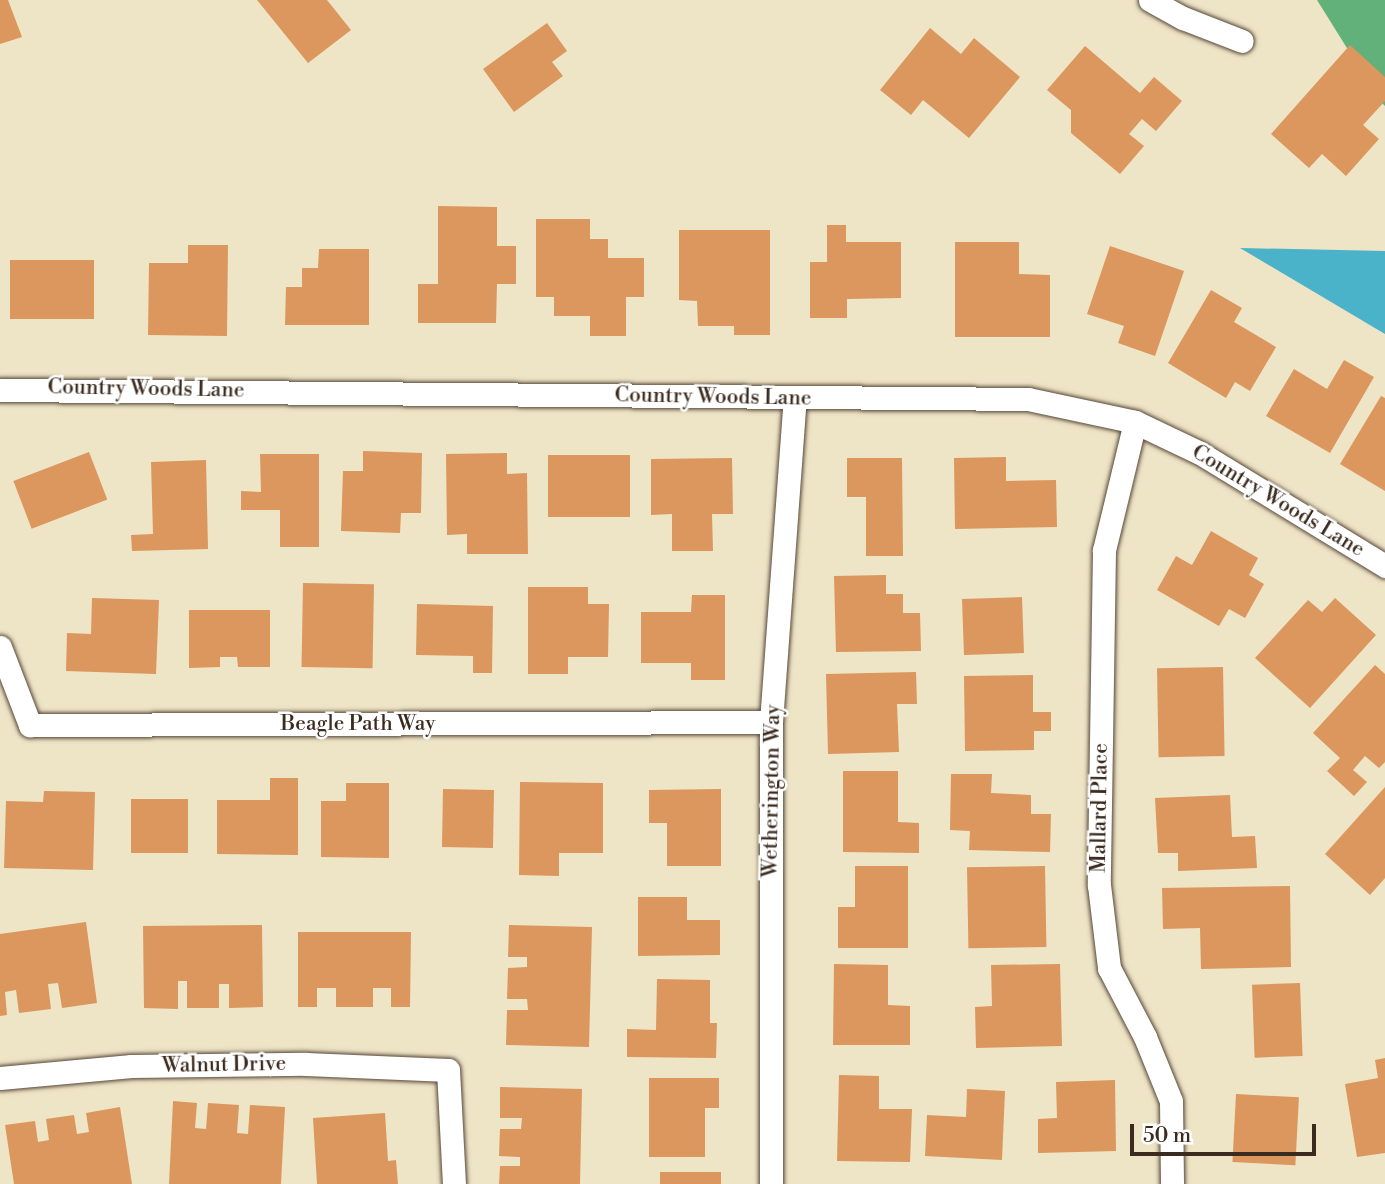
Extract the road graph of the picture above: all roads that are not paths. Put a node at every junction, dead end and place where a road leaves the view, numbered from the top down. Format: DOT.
graph roads {
  1 [pos="1150,0"];
  2 [pos="1242,41"];
  3 [pos="0,390"];
  4 [pos="795,398"];
  5 [pos="1135,422"];
  6 [pos="1385,566"];
  7 [pos="0,647"];
  8 [pos="771,722"];
  9 [pos="0,1078"];
  10 [pos="454,1184"];
  11 [pos="771,1184"];
  12 [pos="1172,1184"];
  1 -- 2 [label="street"];
  3 -- 4 [label="street, Country Woods Lane"];
  4 -- 5 [label="street, Country Woods Lane"];
  4 -- 8 [label="street, Wetherington Way"];
  5 -- 6 [label="street, Country Woods Lane"];
  5 -- 12 [label="street, Mallard Place"];
  7 -- 8 [label="street, Beagle Path Way"];
  8 -- 11 [label="street, Wetherington Way"];
  9 -- 10 [label="street, Walnut Drive"];
}
